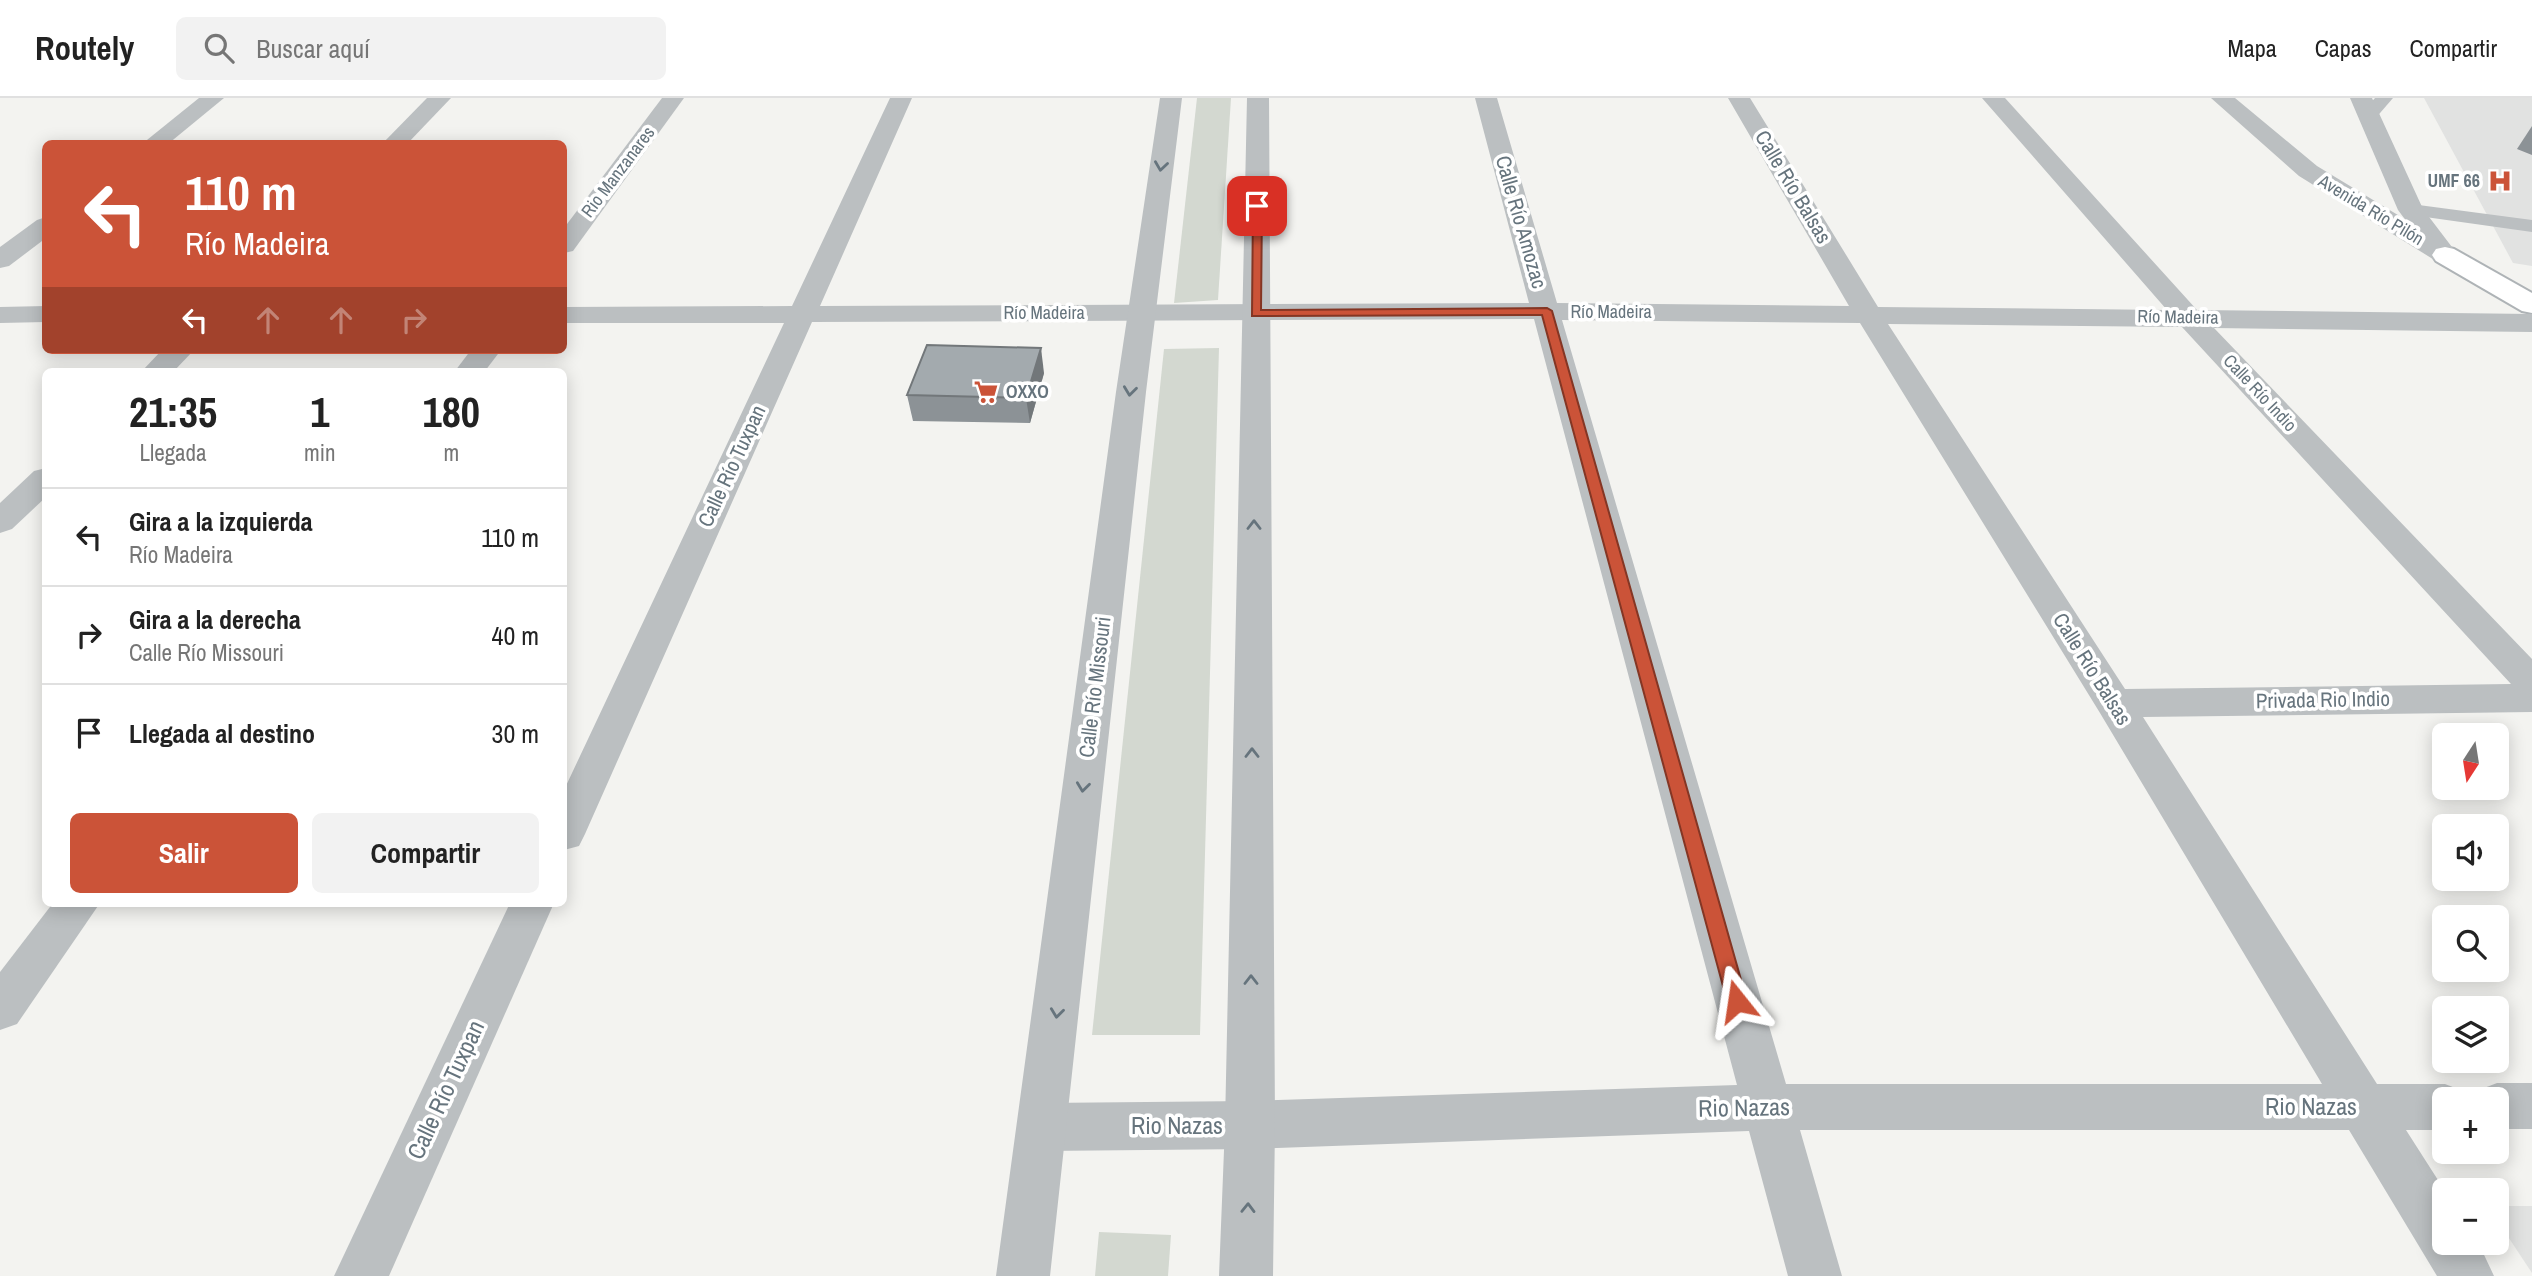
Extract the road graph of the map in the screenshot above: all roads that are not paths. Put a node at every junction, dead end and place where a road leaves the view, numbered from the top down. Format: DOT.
graph roads {
  1 [pos="214,98"];
  2 [pos="440,98"];
  3 [pos="673,98"];
  4 [pos="901,98"];
  5 [pos="1171,98"];
  6 [pos="1258,98"];
  7 [pos="1486,98"];
  8 [pos="1739,98"];
  9 [pos="1993,98"];
  10 [pos="2221,98"];
  11 [pos="2384,98"];
  12 [pos="2364,107"];
  13 [pos="158,140"];
  14 [pos="397,140"];
  15 [pos="2411,210"];
  16 [pos="2532,226"];
  17 [pos="42,228"];
  18 [pos="567,241"];
  19 [pos="2445,255"];
  20 [pos="0,260"];
  21 [pos="2532,305"];
  22 [pos="1547,311"];
  23 [pos="1139,313"];
  24 [pos="1256,313"];
  25 [pos="42,314"];
  26 [pos="801,314"];
  27 [pos="1868,314"];
  28 [pos="0,315"];
  29 [pos="567,315"];
  30 [pos="2189,317"];
  31 [pos="2532,323"];
  32 [pos="175,354"];
  33 [pos="483,354"];
  34 [pos="160,368"];
  35 [pos="472,368"];
  36 [pos="42,482"];
  37 [pos="0,522"];
  38 [pos="2532,683"];
  39 [pos="2532,698"];
  40 [pos="2114,703"];
  41 [pos="567,827"];
  42 [pos="75,907"];
  43 [pos="530,907"];
  44 [pos="0,1009"];
  45 [pos="2509,1106"];
  46 [pos="2532,1106"];
  47 [pos="1766,1107"];
  48 [pos="2363,1107"];
  49 [pos="2432,1107"];
  50 [pos="1250,1125"];
  51 [pos="1043,1127"];
  52 [pos="2432,1218"];
  53 [pos="2454,1255"];
  54 [pos="361,1276"];
  55 [pos="1023,1276"];
  56 [pos="1246,1276"];
  57 [pos="1815,1276"];
  58 [pos="2467,1276"];
  1 -- 13 [label="street"];
  2 -- 14 [label="street"];
  3 -- 18 [label="street, Rio Manzanares"];
  4 -- 26 [label="street, Calle Río Tuxpan"];
  5 -- 23 [label="street, Calle Río Missouri, one-way"];
  6 -- 24 [label="street"];
  7 -- 22 [label="street, Calle Río Amozac"];
  8 -- 27 [label="street, Calle Río Balsas"];
  9 -- 30 [label="street, Calle Río Indio"];
  10 -- 19 [label="street, Avenida Río Pilón"];
  11 -- 12 [label="lane"];
  12 -- 15 [label="street"];
  15 -- 16 [label="lane"];
  15 -- 19 [label="street"];
  17 -- 20 [label="street"];
  19 -- 21 [label="main road, Avenida Río Pilón"];
  22 -- 24 [label="street, Río Madeira"];
  22 -- 27 [label="street, Río Madeira"];
  22 -- 47 [label="street, Calle Río Amozac"];
  23 -- 24 [label="street, Río Madeira"];
  23 -- 26 [label="street, Río Madeira"];
  23 -- 51 [label="street, Calle Río Missouri, one-way"];
  50 -- 24 [label="street, one-way"];
  25 -- 28 [label="street"];
  26 -- 29 [label="street, Río Madeira"];
  26 -- 41 [label="street, Calle Río Tuxpan"];
  27 -- 30 [label="street, Río Madeira"];
  27 -- 40 [label="street, Calle Río Balsas"];
  30 -- 31 [label="street, Río Madeira"];
  30 -- 38 [label="street, Calle Río Indio"];
  32 -- 34 [label="street"];
  33 -- 35 [label="street"];
  36 -- 37 [label="street"];
  39 -- 40 [label="street, Privada Rio Indio"];
  40 -- 48 [label="street, Calle Río Balsas"];
  42 -- 44 [label="street"];
  43 -- 54 [label="street, Calle Río Tuxpan"];
  45 -- 46 [label="street"];
  47 -- 48 [label="street, Rio Nazas"];
  47 -- 50 [label="street, Rio Nazas"];
  47 -- 57 [label="street, Calle Río Amozac"];
  48 -- 49 [label="street, Rio Nazas"];
  48 -- 52 [label="street, Calle Río Balsas"];
  50 -- 51 [label="street, Rio Nazas"];
  56 -- 50 [label="street, one-way"];
  51 -- 55 [label="street, Calle Río Missouri"];
  53 -- 58 [label="street, Calle Río Balsas"];
}
